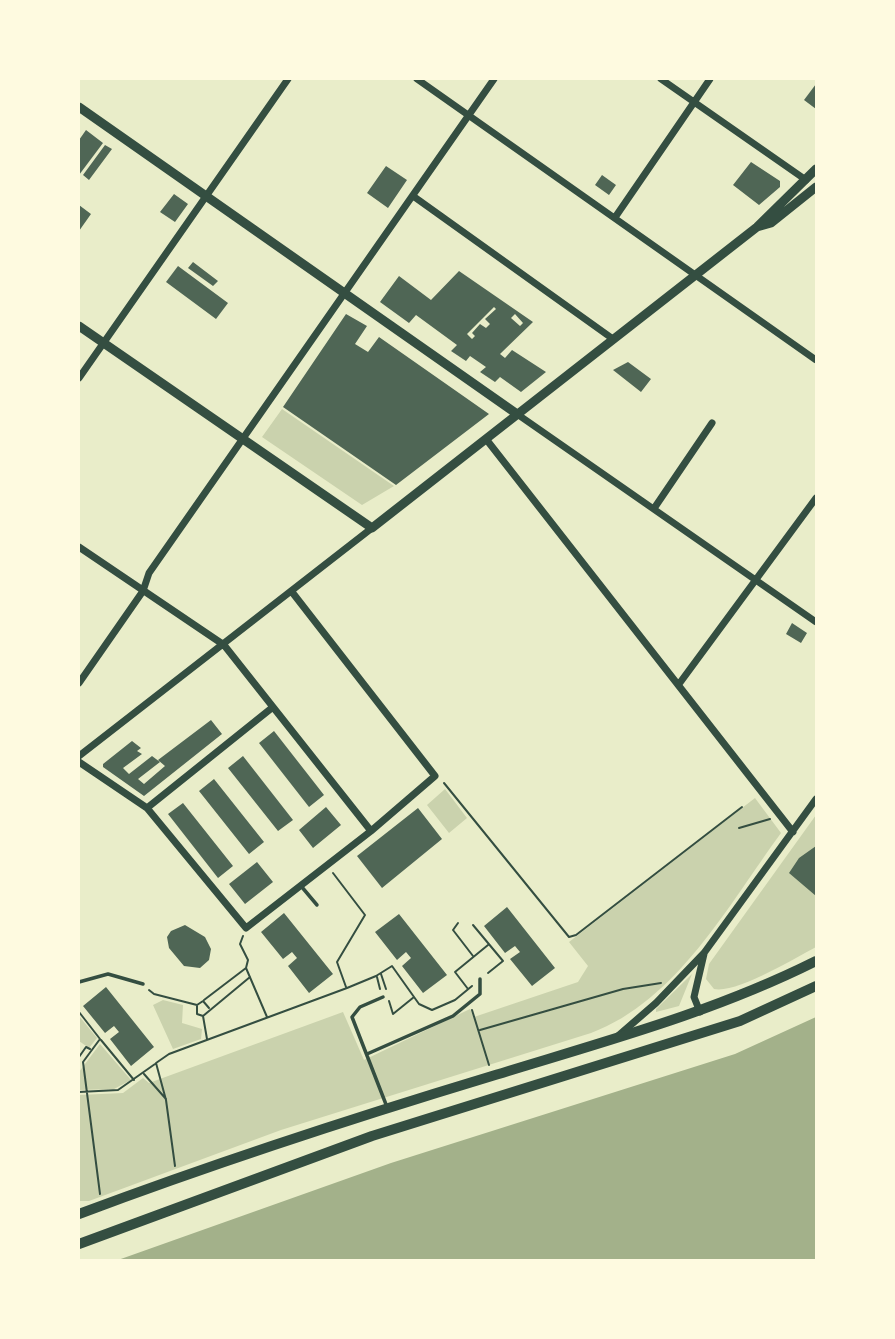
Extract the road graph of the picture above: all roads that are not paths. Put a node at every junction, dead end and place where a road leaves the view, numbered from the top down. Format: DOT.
graph roads {
  1 [pos="288,79"];
  2 [pos="417,79"];
  3 [pos="495,79"];
  4 [pos="661,79"];
  5 [pos="710,79"];
  6 [pos="694,102"];
  7 [pos="79,107"];
  8 [pos="469,115"];
  9 [pos="816,169"];
  10 [pos="806,180"];
  11 [pos="816,187"];
  12 [pos="206,196"];
  13 [pos="413,196"];
  14 [pos="616,216"];
  15 [pos="757,227"];
  16 [pos="696,275"];
  17 [pos="344,294"];
  18 [pos="79,326"];
  19 [pos="613,339"];
  20 [pos="103,343"];
  21 [pos="816,360"];
  22 [pos="79,378"];
  23 [pos="517,414"];
  24 [pos="712,423"];
  25 [pos="485,439"];
  26 [pos="241,441"];
  27 [pos="816,498"];
  28 [pos="655,507"];
  29 [pos="372,528"];
  30 [pos="79,547"];
  31 [pos="757,579"];
  32 [pos="143,591"];
  33 [pos="292,592"];
  34 [pos="816,622"];
  35 [pos="224,645"];
  36 [pos="79,682"];
  37 [pos="679,684"];
  38 [pos="273,707"];
  39 [pos="79,756"];
  40 [pos="79,762"];
  41 [pos="816,799"];
  42 [pos="147,808"];
  43 [pos="371,831"];
  44 [pos="793,832"];
  45 [pos="301,886"];
  46 [pos="317,905"];
  47 [pos="704,953"];
  48 [pos="816,961"];
  49 [pos="480,979"];
  50 [pos="79,982"];
  51 [pos="143,984"];
  52 [pos="816,986"];
  53 [pos="383,997"];
  54 [pos="700,1012"];
  55 [pos="612,1040"];
  56 [pos="367,1054"];
  57 [pos="388,1108"];
  58 [pos="79,1214"];
  59 [pos="79,1244"];
  1 -- 12 [label="street"];
  2 -- 8 [label="street"];
  3 -- 8 [label="street"];
  4 -- 6 [label="street"];
  5 -- 6 [label="street"];
  6 -- 10 [label="street"];
  6 -- 14 [label="street"];
  7 -- 12 [label="street"];
  8 -- 13 [label="street"];
  8 -- 14 [label="street"];
  9 -- 10 [label="street"];
  10 -- 15 [label="street"];
  11 -- 15 [label="street"];
  12 -- 17 [label="street"];
  12 -- 20 [label="street"];
  13 -- 17 [label="street"];
  13 -- 19 [label="street"];
  14 -- 16 [label="street"];
  15 -- 16 [label="street"];
  16 -- 19 [label="street"];
  16 -- 21 [label="street"];
  17 -- 23 [label="street"];
  17 -- 26 [label="street"];
  18 -- 20 [label="street"];
  19 -- 23 [label="street"];
  20 -- 22 [label="street"];
  20 -- 26 [label="street"];
  23 -- 25 [label="street"];
  23 -- 28 [label="street"];
  24 -- 28 [label="street"];
  25 -- 29 [label="street"];
  25 -- 37 [label="street"];
  26 -- 29 [label="street"];
  26 -- 32 [label="street"];
  27 -- 31 [label="street"];
  28 -- 31 [label="street"];
  29 -- 33 [label="street"];
  30 -- 32 [label="street"];
  31 -- 34 [label="street"];
  31 -- 37 [label="street"];
  32 -- 35 [label="street"];
  32 -- 36 [label="street"];
  33 -- 35 [label="street"];
  33 -- 43 [label="street"];
  35 -- 38 [label="street"];
  35 -- 39 [label="street"];
  37 -- 44 [label="street"];
  38 -- 42 [label="street"];
  38 -- 43 [label="street"];
  40 -- 42 [label="street"];
  41 -- 44 [label="street"];
  42 -- 45 [label="street"];
  43 -- 45 [label="street"];
  44 -- 47 [label="street"];
  45 -- 46 [label="lane"];
  47 -- 54 [label="street"];
  47 -- 55 [label="street"];
  48 -- 54 [label="main road"];
  49 -- 56 [label="lane"];
  50 -- 51 [label="lane"];
  52 -- 59 [label="main road"];
  53 -- 56 [label="lane"];
  54 -- 55 [label="main road"];
  55 -- 57 [label="main road"];
  56 -- 57 [label="lane"];
  57 -- 58 [label="main road"];
}
